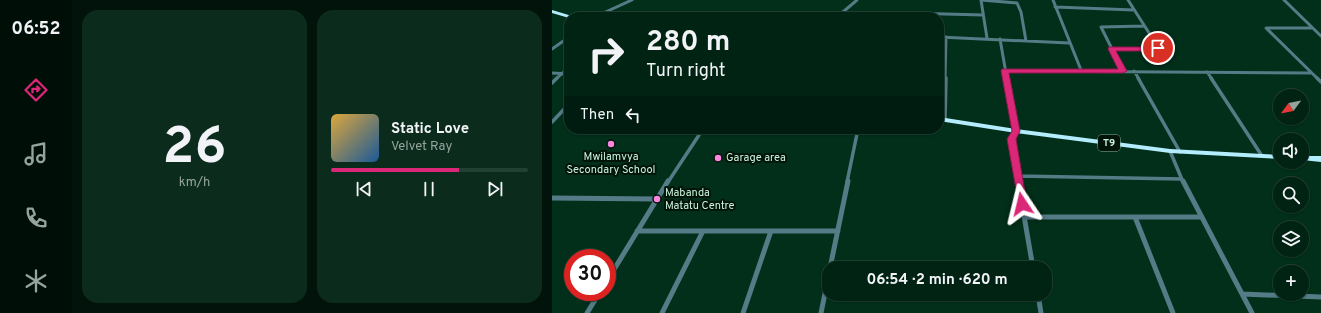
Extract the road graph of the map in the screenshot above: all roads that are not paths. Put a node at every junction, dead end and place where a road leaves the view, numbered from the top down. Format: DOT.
graph roads {
  1 [pos="632,0"];
  2 [pos="857,0"];
  3 [pos="981,0"];
  4 [pos="1053,0"];
  5 [pos="1128,0"];
  6 [pos="1284,0"];
  7 [pos="1055,7"];
  8 [pos="1134,10"];
  9 [pos="552,11"];
  10 [pos="606,12"];
  11 [pos="843,12"];
  12 [pos="944,14"];
  13 [pos="564,15"];
  14 [pos="983,15"];
  15 [pos="1144,26"];
  16 [pos="1312,28"];
  17 [pos="1321,36"];
  18 [pos="946,37"];
  19 [pos="987,38"];
  20 [pos="1000,39"];
  21 [pos="564,40"];
  22 [pos="1026,41"];
  23 [pos="1069,42"];
  24 [pos="1112,49"];
  25 [pos="552,50"];
  26 [pos="1081,70"];
  27 [pos="1005,71"];
  28 [pos="1123,71"];
  29 [pos="1134,71"];
  30 [pos="1207,72"];
  31 [pos="1312,73"];
  32 [pos="552,74"];
  33 [pos="562,74"];
  34 [pos="944,78"];
  35 [pos="1321,82"];
  36 [pos="552,83"];
  37 [pos="564,109"];
  38 [pos="944,120"];
  39 [pos="552,122"];
  40 [pos="1016,131"];
  41 [pos="700,134"];
  42 [pos="857,134"];
  43 [pos="1170,151"];
  44 [pos="1180,152"];
  45 [pos="1262,156"];
  46 [pos="1273,157"];
  47 [pos="1309,158"];
  48 [pos="1321,159"];
  49 [pos="1018,176"];
  50 [pos="1182,178"];
  51 [pos="552,198"];
  52 [pos="657,199"];
  53 [pos="1024,217"];
  54 [pos="1135,217"];
  55 [pos="1202,217"];
  56 [pos="838,230"];
  57 [pos="637,231"];
  58 [pos="703,231"];
  59 [pos="771,231"];
  60 [pos="831,261"];
  61 [pos="1032,261"];
  62 [pos="616,266"];
  63 [pos="1242,294"];
  64 [pos="1321,297"];
  65 [pos="594,301"];
  66 [pos="823,301"];
  67 [pos="1039,301"];
  68 [pos="587,313"];
  69 [pos="662,313"];
  70 [pos="743,313"];
  71 [pos="821,313"];
  72 [pos="1041,313"];
  73 [pos="1173,313"];
  74 [pos="1252,313"];
  1 -- 10 [label="street"];
  2 -- 11 [label="street"];
  3 -- 14 [label="street"];
  3 -- 22 [label="street"];
  4 -- 7 [label="street"];
  5 -- 8 [label="street"];
  6 -- 16 [label="street"];
  7 -- 8 [label="street"];
  7 -- 23 [label="street"];
  8 -- 15 [label="street"];
  9 -- 13 [label="highway"];
  12 -- 14 [label="street"];
  14 -- 19 [label="street"];
  15 -- 24 [label="street"];
  15 -- 24 [label="street"];
  16 -- 17 [label="street"];
  16 -- 31 [label="street"];
  18 -- 19 [label="street"];
  18 -- 34 [label="street"];
  19 -- 20 [label="street"];
  20 -- 22 [label="street"];
  20 -- 27 [label="street"];
  21 -- 25 [label="street"];
  22 -- 23 [label="street"];
  23 -- 26 [label="street"];
  24 -- 28 [label="street"];
  26 -- 27 [label="street"];
  26 -- 28 [label="street"];
  27 -- 40 [label="street"];
  28 -- 29 [label="street"];
  29 -- 30 [label="street"];
  29 -- 44 [label="street"];
  30 -- 31 [label="street"];
  30 -- 45 [label="street"];
  31 -- 35 [label="street"];
  32 -- 33 [label="street"];
  33 -- 36 [label="street"];
  37 -- 39 [label="street"];
  38 -- 40 [label="highway, T9"];
  40 -- 43 [label="highway, T9"];
  40 -- 49 [label="street"];
  41 -- 52 [label="street"];
  42 -- 56 [label="street"];
  43 -- 44 [label="highway, T9"];
  43 -- 50 [label="street"];
  44 -- 45 [label="highway, T9"];
  45 -- 46 [label="highway, T9"];
  47 -- 48 [label="highway"];
  49 -- 50 [label="street"];
  49 -- 53 [label="street"];
  50 -- 55 [label="street"];
  51 -- 52 [label="street"];
  52 -- 57 [label="street"];
  53 -- 54 [label="street"];
  53 -- 61 [label="street"];
  54 -- 55 [label="street"];
  54 -- 73 [label="street"];
  55 -- 63 [label="street"];
  56 -- 59 [label="street"];
  56 -- 60 [label="street"];
  57 -- 58 [label="street"];
  57 -- 62 [label="street"];
  58 -- 59 [label="street"];
  58 -- 69 [label="street"];
  59 -- 70 [label="street"];
  63 -- 64 [label="street"];
  63 -- 74 [label="street"];
  65 -- 68 [label="street"];
  66 -- 71 [label="street"];
  67 -- 72 [label="street"];
}
